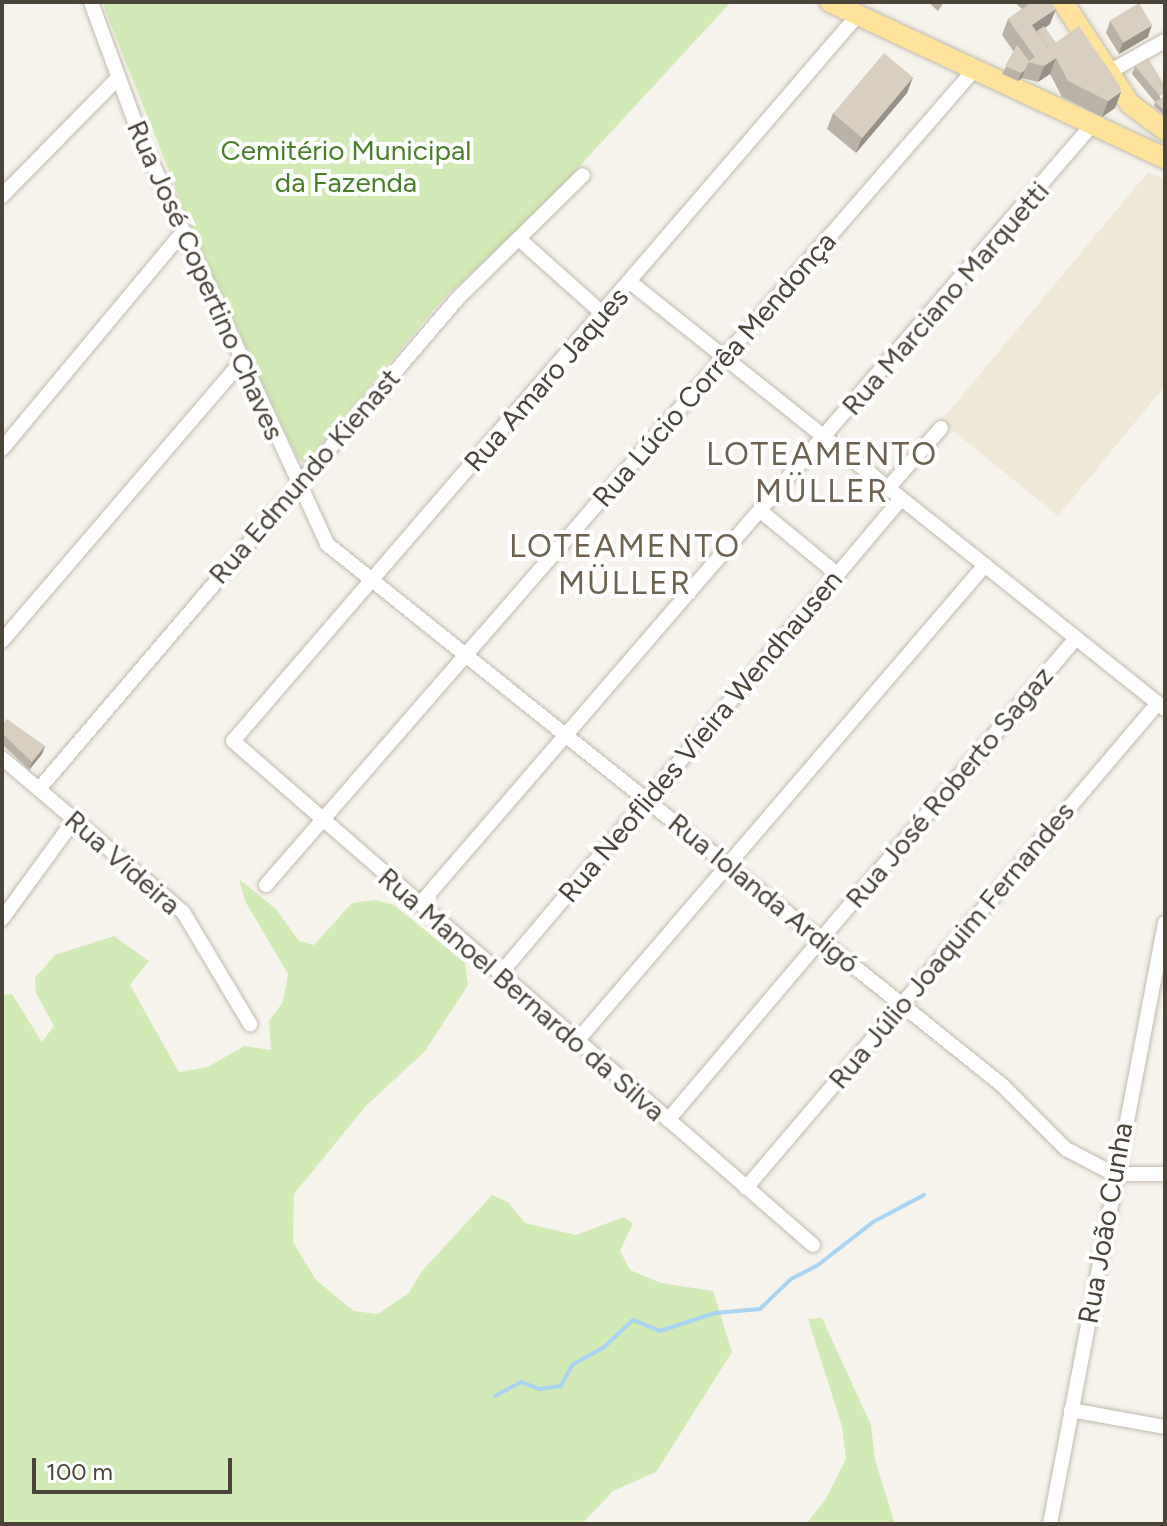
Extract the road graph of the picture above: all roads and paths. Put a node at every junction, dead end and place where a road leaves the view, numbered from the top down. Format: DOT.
graph roads {
  1 [pos="91,2"];
  2 [pos="830,2"];
  3 [pos="1063,2"];
  4 [pos="858,15"];
  5 [pos="1165,41"];
  6 [pos="974,70"];
  7 [pos="1107,73"];
  8 [pos="117,79"];
  9 [pos="1130,104"];
  10 [pos="1098,129"];
  11 [pos="1165,130"];
  12 [pos="1165,158"];
  13 [pos="583,175"];
  14 [pos="2,196"];
  15 [pos="182,233"];
  16 [pos="519,239"];
  17 [pos="630,282"];
  18 [pos="602,313"];
  19 [pos="725,356"];
  20 [pos="242,361"];
  21 [pos="941,428"];
  22 [pos="825,437"];
  23 [pos="2,449"];
  24 [pos="297,482"];
  25 [pos="888,488"];
  26 [pos="901,499"];
  27 [pos="763,513"];
  28 [pos="985,565"];
  29 [pos="837,574"];
  30 [pos="372,580"];
  31 [pos="1076,638"];
  32 [pos="2,641"];
  33 [pos="465,655"];
  34 [pos="1161,706"];
  35 [pos="567,736"];
  36 [pos="233,741"];
  37 [pos="2,758"];
  38 [pos="39,789"];
  39 [pos="647,797"];
  40 [pos="75,819"];
  41 [pos="323,820"];
  42 [pos="726,864"];
  43 [pos="266,885"];
  44 [pos="420,904"];
  45 [pos="2,919"];
  46 [pos="1165,923"];
  47 [pos="820,939"];
  48 [pos="500,974"];
  49 [pos="900,1003"];
  50 [pos="250,1024"];
  51 [pos="577,1041"];
  52 [pos="668,1120"];
  53 [pos="1114,1174"];
  54 [pos="1165,1174"];
  55 [pos="746,1188"];
  56 [pos="813,1245"];
  57 [pos="1071,1410"];
  58 [pos="1165,1427"];
  59 [pos="1050,1524"];
  1 -- 8 [label="street, Rua José Copertino Chaves"];
  2 -- 4 [label="main road"];
  3 -- 7 [label="main road"];
  4 -- 6 [label="main road"];
  4 -- 17 [label="street, Rua Amaro Jaques"];
  5 -- 7 [label="street"];
  6 -- 10 [label="main road"];
  6 -- 19 [label="street, Rua Lúcio Corrêa Mendonça"];
  7 -- 9 [label="main road"];
  8 -- 14 [label="street"];
  8 -- 15 [label="street, Rua José Copertino Chaves"];
  9 -- 10 [label="main road"];
  9 -- 11 [label="main road"];
  10 -- 12 [label="main road"];
  10 -- 22 [label="street, Rua Marciano Marquetti"];
  13 -- 16 [label="street, Rua Edmundo Kienast"];
  15 -- 20 [label="street, Rua José Copertino Chaves"];
  15 -- 23 [label="street"];
  16 -- 18 [label="street"];
  16 -- 24 [label="street, Rua Edmundo Kienast"];
  17 -- 18 [label="street, Rua Amaro Jaques"];
  17 -- 19 [label="street"];
  18 -- 30 [label="street, Rua Amaro Jaques"];
  19 -- 22 [label="street"];
  19 -- 33 [label="street, Rua Lúcio Corrêa Mendonça"];
  20 -- 24 [label="street, Rua José Copertino Chaves"];
  20 -- 32 [label="street"];
  21 -- 25 [label="street"];
  22 -- 25 [label="street"];
  22 -- 27 [label="street, Rua Marciano Marquetti"];
  24 -- 30 [label="street, Rua José Copertino Chaves"];
  24 -- 38 [label="street, Rua Edmundo Kienast"];
  25 -- 26 [label="street"];
  26 -- 28 [label="street"];
  26 -- 29 [label="street, Rua Neoflides Vieira Wendhausen"];
  27 -- 29 [label="street"];
  27 -- 35 [label="street, Rua Marciano Marquetti"];
  28 -- 31 [label="street"];
  28 -- 42 [label="street"];
  29 -- 39 [label="street, Rua Neoflides Vieira Wendhausen"];
  30 -- 33 [label="street, Rua Iolanda Ardigó"];
  30 -- 36 [label="street, Rua Amaro Jaques"];
  31 -- 34 [label="street"];
  31 -- 47 [label="street, Rua José Roberto Sagaz"];
  33 -- 35 [label="street, Rua Iolanda Ardigó"];
  33 -- 41 [label="street, Rua Lúcio Corrêa Mendonça"];
  34 -- 49 [label="street, Rua Júlio Joaquim Fernandes"];
  35 -- 39 [label="street, Rua Iolanda Ardigó"];
  35 -- 44 [label="street, Rua Marciano Marquetti"];
  36 -- 41 [label="street, Rua Manoel Bernardo da Silva"];
  37 -- 38 [label="street, Rua Videira"];
  38 -- 40 [label="street, Rua Videira"];
  39 -- 42 [label="street, Rua Iolanda Ardigó"];
  39 -- 48 [label="street, Rua Neoflides Vieira Wendhausen"];
  40 -- 45 [label="street"];
  40 -- 50 [label="street, Rua Videira"];
  41 -- 43 [label="street, Rua Lúcio Corrêa Mendonça"];
  41 -- 44 [label="street, Rua Manoel Bernardo da Silva"];
  42 -- 47 [label="street, Rua Iolanda Ardigó"];
  42 -- 51 [label="street"];
  44 -- 48 [label="street, Rua Manoel Bernardo da Silva"];
  46 -- 53 [label="street, Rua João Cunha"];
  47 -- 49 [label="street, Rua Iolanda Ardigó"];
  47 -- 52 [label="street, Rua José Roberto Sagaz"];
  48 -- 51 [label="street, Rua Manoel Bernardo da Silva"];
  49 -- 53 [label="street, Rua Iolanda Ardigó"];
  49 -- 55 [label="street, Rua Júlio Joaquim Fernandes"];
  51 -- 52 [label="street, Rua Manoel Bernardo da Silva"];
  52 -- 55 [label="street, Rua Manoel Bernardo da Silva"];
  53 -- 54 [label="street, Rua Iolanda Ardigó"];
  53 -- 57 [label="street, Rua João Cunha"];
  55 -- 56 [label="street, Rua Manoel Bernardo da Silva"];
  57 -- 58 [label="street"];
  57 -- 59 [label="street, Rua João Cunha"];
}
